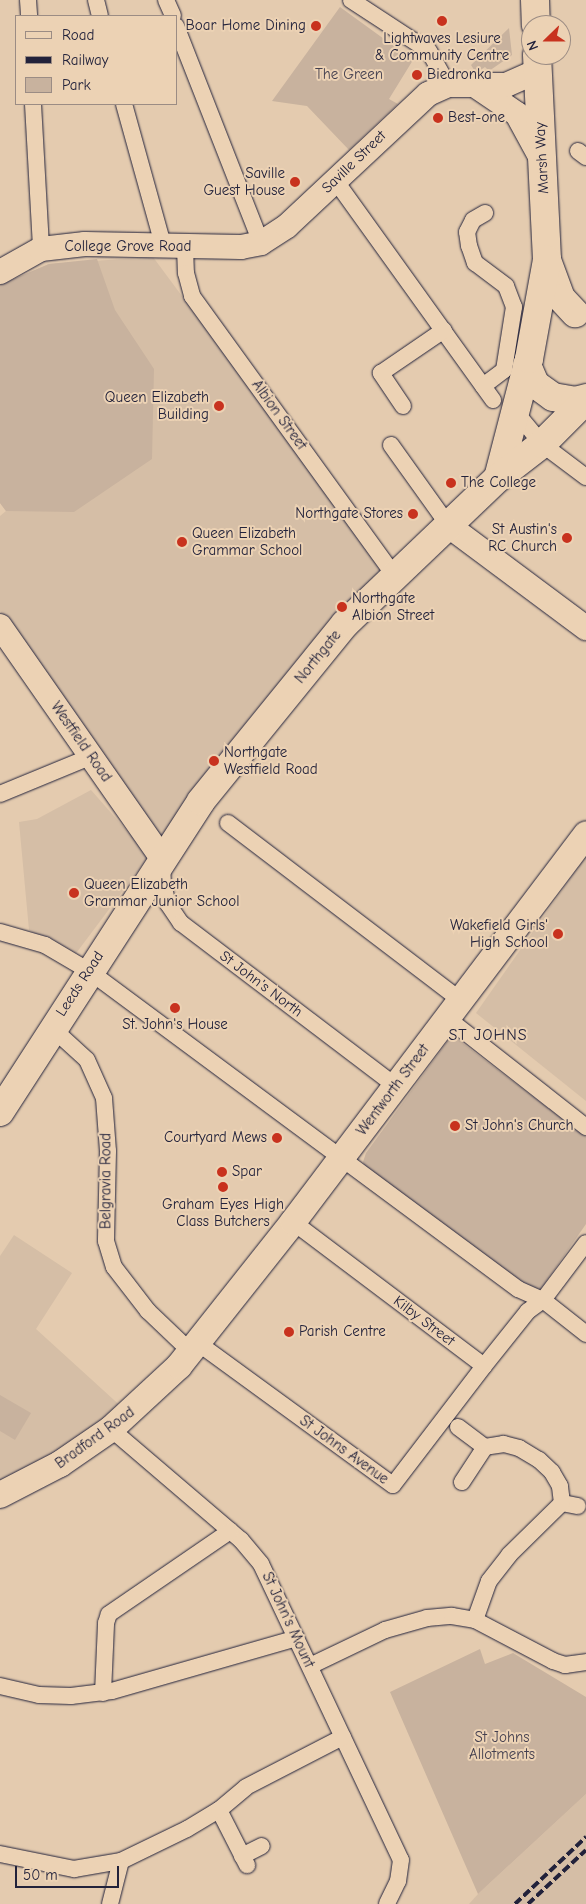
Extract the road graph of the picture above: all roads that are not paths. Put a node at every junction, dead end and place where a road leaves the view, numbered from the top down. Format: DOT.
graph roads {
  1 [pos="28,0"];
  2 [pos="96,0"];
  3 [pos="166,0"];
  4 [pos="351,0"];
  5 [pos="535,0"];
  6 [pos="29,15"];
  7 [pos="100,15"];
  8 [pos="173,15"];
  9 [pos="536,15"];
  10 [pos="178,31"];
  11 [pos="534,65"];
  12 [pos="537,65"];
  13 [pos="448,85"];
  14 [pos="476,86"];
  15 [pos="33,105"];
  16 [pos="124,105"];
  17 [pos="542,160"];
  18 [pos="335,180"];
  19 [pos="485,213"];
  20 [pos="261,243"];
  21 [pos="174,246"];
  22 [pos="41,249"];
  23 [pos="547,260"];
  24 [pos="0,272"];
  25 [pos="580,315"];
  26 [pos="444,330"];
  27 [pos="534,336"];
  28 [pos="527,366"];
  29 [pos="483,386"];
  30 [pos="586,399"];
  31 [pos="503,405"];
  32 [pos="403,406"];
  33 [pos="542,444"];
  34 [pos="391,445"];
  35 [pos="586,476"];
  36 [pos="498,478"];
  37 [pos="449,526"];
  38 [pos="394,575"];
  39 [pos="0,626"];
  40 [pos="586,628"];
  41 [pos="92,756"];
  42 [pos="0,794"];
  43 [pos="228,823"];
  44 [pos="586,834"];
  45 [pos="162,858"];
  46 [pos="0,932"];
  47 [pos="89,971"];
  48 [pos="454,1009"];
  49 [pos="52,1028"];
  50 [pos="396,1086"];
  51 [pos="0,1112"];
  52 [pos="586,1127"];
  53 [pos="342,1157"];
  54 [pos="293,1222"];
  55 [pos="586,1243"];
  56 [pos="544,1300"];
  57 [pos="586,1334"];
  58 [pos="195,1348"];
  59 [pos="484,1366"];
  60 [pos="458,1427"];
  61 [pos="111,1429"];
  62 [pos="485,1447"];
  63 [pos="462,1482"];
  64 [pos="0,1496"];
  65 [pos="562,1503"];
  66 [pos="578,1506"];
  67 [pos="230,1531"];
  68 [pos="475,1620"];
  69 [pos="297,1638"];
  70 [pos="586,1662"];
  71 [pos="310,1666"];
  72 [pos="0,1686"];
  73 [pos="104,1693"];
  74 [pos="343,1737"];
  75 [pos="219,1810"];
  76 [pos="262,1846"];
  77 [pos="0,1854"];
  78 [pos="121,1861"];
  79 [pos="110,1904"];
  80 [pos="388,1904"];
  1 -- 6 [label="street"];
  2 -- 7 [label="street"];
  3 -- 8 [label="street"];
  4 -- 13 [label="street"];
  5 -- 9 [label="highway"];
  10 -- 20 [label="street"];
  11 -- 14 [label="street"];
  12 -- 17 [label="highway, Marsh Way"];
  13 -- 14 [label="street"];
  13 -- 18 [label="street, Saville Street"];
  14 -- 17 [label="street"];
  15 -- 22 [label="street"];
  16 -- 21 [label="street, Albion Street"];
  17 -- 23 [label="highway, Marsh Way"];
  18 -- 20 [label="street, Saville Street"];
  18 -- 26 [label="street"];
  19 -- 29 [label="street"];
  20 -- 21 [label="street, College Grove Road"];
  21 -- 22 [label="street, College Grove Road"];
  21 -- 38 [label="street, Albion Street"];
  22 -- 24 [label="street, College Grove Road"];
  23 -- 25 [label="highway, Marsh Way"];
  23 -- 27 [label="highway, Marsh Way"];
  25 -- 27 [label="highway"];
  26 -- 29 [label="street"];
  26 -- 32 [label="street"];
  27 -- 28 [label="highway, Marsh Way"];
  28 -- 30 [label="highway"];
  28 -- 31 [label="highway"];
  29 -- 31 [label="street"];
  30 -- 33 [label="highway, Northgate"];
  31 -- 33 [label="street"];
  31 -- 36 [label="highway"];
  33 -- 35 [label="street"];
  33 -- 36 [label="highway, Northgate"];
  34 -- 37 [label="street"];
  36 -- 37 [label="highway, Northgate"];
  37 -- 38 [label="highway, Northgate"];
  37 -- 40 [label="street"];
  38 -- 45 [label="highway, Northgate"];
  39 -- 41 [label="street, Westfield Road"];
  41 -- 42 [label="street"];
  41 -- 45 [label="street, Westfield Road"];
  43 -- 48 [label="street"];
  44 -- 48 [label="main road, Wentworth Street"];
  45 -- 47 [label="highway, Leeds Road"];
  45 -- 50 [label="street, St John's North"];
  46 -- 47 [label="street"];
  47 -- 49 [label="highway, Leeds Road"];
  47 -- 53 [label="street"];
  48 -- 50 [label="main road, Wentworth Street"];
  48 -- 52 [label="street"];
  49 -- 51 [label="highway, Leeds Road"];
  49 -- 58 [label="street, Belgravia Road"];
  50 -- 53 [label="main road, Wentworth Street"];
  53 -- 54 [label="main road, Wentworth Street"];
  53 -- 56 [label="street"];
  54 -- 58 [label="main road, Wentworth Street"];
  54 -- 59 [label="street, Kilby Street"];
  55 -- 56 [label="street"];
  56 -- 57 [label="street"];
  56 -- 59 [label="street"];
  58 -- 59 [label="street, St Johns Avenue"];
  58 -- 61 [label="main road, Bradford Road"];
  60 -- 62 [label="street"];
  61 -- 64 [label="main road, Bradford Road"];
  61 -- 67 [label="street, St John's Mount"];
  62 -- 63 [label="street"];
  62 -- 65 [label="street"];
  65 -- 66 [label="street"];
  65 -- 68 [label="street"];
  67 -- 69 [label="street, St John's Mount"];
  67 -- 73 [label="street"];
  68 -- 70 [label="street"];
  68 -- 71 [label="street"];
  69 -- 71 [label="street, St John's Mount"];
  69 -- 73 [label="street"];
  71 -- 74 [label="street, St John's Mount"];
  72 -- 73 [label="street"];
  74 -- 75 [label="street"];
  74 -- 80 [label="street, St John's Mount"];
  75 -- 76 [label="street"];
  75 -- 78 [label="street"];
  77 -- 78 [label="street"];
  78 -- 79 [label="street"];
}
